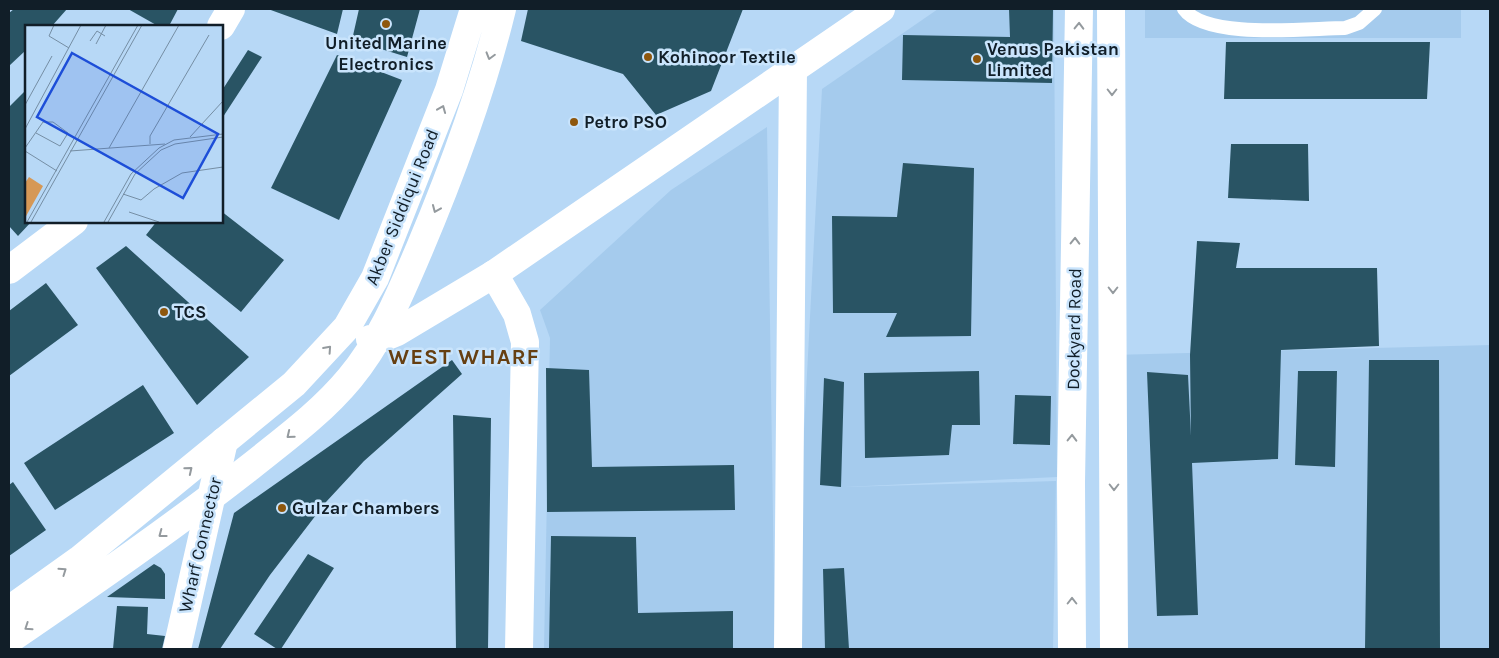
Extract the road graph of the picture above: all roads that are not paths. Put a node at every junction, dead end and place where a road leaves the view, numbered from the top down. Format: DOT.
graph roads {
  1 [pos="231,9"];
  2 [pos="474,9"];
  3 [pos="502,9"];
  4 [pos="881,9"];
  5 [pos="1079,9"];
  6 [pos="1111,9"];
  7 [pos="1184,9"];
  8 [pos="1375,9"];
  9 [pos="222,25"];
  10 [pos="793,68"];
  11 [pos="73,222"];
  12 [pos="9,270"];
  13 [pos="494,274"];
  14 [pos="347,328"];
  15 [pos="375,342"];
  16 [pos="294,384"];
  17 [pos="320,410"];
  18 [pos="224,442"];
  19 [pos="211,498"];
  20 [pos="9,610"];
  21 [pos="9,640"];
  22 [pos="176,649"];
  23 [pos="519,649"];
  24 [pos="788,649"];
  25 [pos="1072,649"];
  26 [pos="1114,649"];
  1 -- 9 [label="street"];
  14 -- 2 [label="street, Akber Siddiqui Road, one-way"];
  3 -- 15 [label="street, Akber Siddiqui Road, one-way"];
  4 -- 10 [label="street"];
  25 -- 5 [label="street, Dockyard Road, one-way"];
  6 -- 26 [label="street, one-way"];
  7 -- 8 [label="lane"];
  10 -- 13 [label="street"];
  10 -- 24 [label="street"];
  11 -- 12 [label="street"];
  13 -- 15 [label="street"];
  13 -- 23 [label="street"];
  14 -- 15 [label="street"];
  16 -- 14 [label="street, Akber Siddiqui Road, one-way"];
  15 -- 17 [label="street, Akber Siddiqui Road"];
  16 -- 17 [label="street"];
  16 -- 18 [label="street, Akber Siddiqui Road"];
  17 -- 19 [label="street, Akber Siddiqui Road, one-way"];
  18 -- 19 [label="street, Wharf Connector"];
  20 -- 18 [label="street, Akber Siddiqui Road, one-way"];
  19 -- 21 [label="street, Akber Siddiqui Road, one-way"];
  19 -- 22 [label="street, Wharf Connector"];
}
